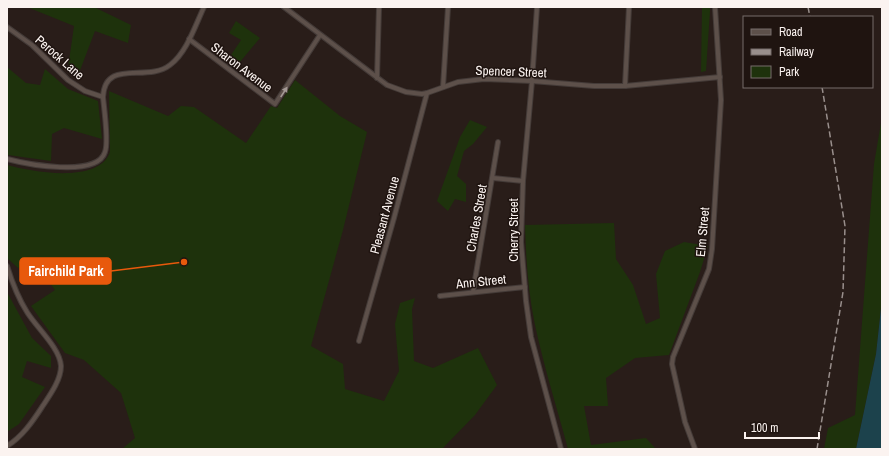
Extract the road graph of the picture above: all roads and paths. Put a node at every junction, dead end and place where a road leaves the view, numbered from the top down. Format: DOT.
graph roads {
  1 [pos="204,7"];
  2 [pos="284,7"];
  3 [pos="379,7"];
  4 [pos="448,7"];
  5 [pos="537,7"];
  6 [pos="629,7"];
  7 [pos="716,7"];
  8 [pos="7,27"];
  9 [pos="320,35"];
  10 [pos="189,39"];
  11 [pos="720,77"];
  12 [pos="376,78"];
  13 [pos="532,81"];
  14 [pos="443,86"];
  15 [pos="625,86"];
  16 [pos="427,93"];
  17 [pos="103,97"];
  18 [pos="498,142"];
  19 [pos="7,159"];
  20 [pos="493,178"];
  21 [pos="523,181"];
  22 [pos="7,266"];
  23 [pos="525,287"];
  24 [pos="473,292"];
  25 [pos="440,296"];
  26 [pos="359,341"];
  27 [pos="9,445"];
  28 [pos="11,449"];
  29 [pos="561,449"];
  30 [pos="695,449"];
  1 -- 10 [label="street"];
  2 -- 9 [label="street, Spencer Street"];
  3 -- 12 [label="street"];
  4 -- 14 [label="street"];
  5 -- 13 [label="street, Cherry Street"];
  6 -- 15 [label="street"];
  7 -- 11 [label="street, Elm Street"];
  8 -- 17 [label="street, Perock Lane"];
  10 -- 9 [label="street, Sharon Avenue, one-way"];
  9 -- 12 [label="street, Spencer Street"];
  10 -- 17 [label="street"];
  11 -- 15 [label="street, Spencer Street"];
  11 -- 30 [label="street, Elm Street"];
  12 -- 16 [label="street, Spencer Street"];
  13 -- 14 [label="street, Spencer Street"];
  13 -- 15 [label="street, Spencer Street"];
  13 -- 21 [label="street, Cherry Street"];
  14 -- 16 [label="street, Spencer Street"];
  16 -- 26 [label="street, Pleasant Avenue"];
  17 -- 19 [label="street"];
  18 -- 20 [label="street"];
  20 -- 21 [label="street, Charles Street"];
  20 -- 24 [label="street, Charles Street"];
  21 -- 23 [label="street, Cherry Street"];
  22 -- 27 [label="street"];
  23 -- 24 [label="street, Ann Street"];
  23 -- 29 [label="street, Cherry Street"];
  24 -- 25 [label="street, Ann Street"];
  27 -- 28 [label="street"];
}
